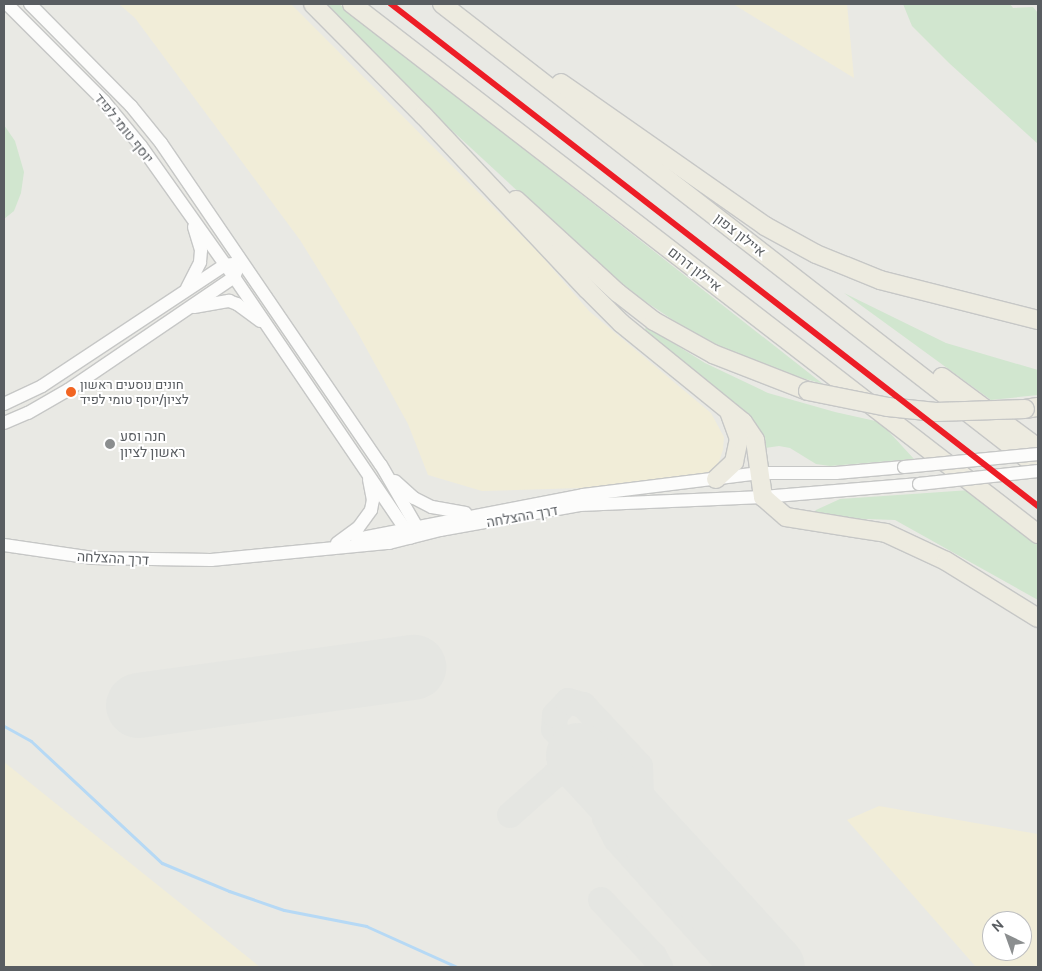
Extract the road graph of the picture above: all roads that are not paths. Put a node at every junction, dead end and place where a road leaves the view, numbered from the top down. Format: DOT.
graph roads {
  1 [pos="7,4"];
  2 [pos="30,4"];
  3 [pos="313,4"];
  4 [pos="352,4"];
  5 [pos="442,4"];
  6 [pos="449,4"];
  7 [pos="423,115"];
  8 [pos="191,218"];
  9 [pos="242,262"];
  10 [pos="226,265"];
  11 [pos="791,275"];
  12 [pos="234,277"];
  13 [pos="184,292"];
  14 [pos="189,308"];
  15 [pos="1038,320"];
  16 [pos="268,327"];
  17 [pos="4,404"];
  18 [pos="1032,408"];
  19 [pos="729,411"];
  20 [pos="4,423"];
  21 [pos="1038,448"];
  22 [pos="1038,454"];
  23 [pos="381,465"];
  24 [pos="1038,467"];
  25 [pos="366,468"];
  26 [pos="1038,471"];
  27 [pos="760,473"];
  28 [pos="716,479"];
  29 [pos="763,497"];
  30 [pos="478,514"];
  31 [pos="414,531"];
  32 [pos="1038,534"];
  33 [pos="337,543"];
  34 [pos="4,545"];
  35 [pos="283,553"];
  36 [pos="1038,618"];
  1 -- 8 [label="street, יוסף טומי לפיד"];
  2 -- 9 [label="street, יוסף טומי לפיד"];
  3 -- 7 [label="highway"];
  4 -- 32 [label="highway, איילון דרום"];
  5 -- 11 [label="highway, איילון צפון"];
  6 -- 15 [label="highway"];
  7 -- 18 [label="highway, bridge"];
  7 -- 19 [label="highway"];
  8 -- 10 [label="street, יוסף טומי לפיד"];
  8 -- 13 [label="street"];
  9 -- 10 [label="street"];
  9 -- 12 [label="street"];
  9 -- 23 [label="street, יוסף טומי לפיד"];
  10 -- 12 [label="street, יוסף טומי לפיד"];
  10 -- 13 [label="street"];
  11 -- 21 [label="highway"];
  11 -- 24 [label="highway, איילון צפון"];
  12 -- 14 [label="street"];
  12 -- 16 [label="street, יוסף טומי לפיד"];
  13 -- 17 [label="street"];
  14 -- 16 [label="street"];
  14 -- 20 [label="street"];
  16 -- 25 [label="street, יוסף טומי לפיד"];
  19 -- 27 [label="highway"];
  19 -- 28 [label="highway"];
  22 -- 27 [label="street, דרך ההצלחה, bridge"];
  23 -- 30 [label="street"];
  23 -- 31 [label="street"];
  25 -- 31 [label="street, יוסף טומי לפיד"];
  25 -- 33 [label="street"];
  26 -- 29 [label="street, דרך ההצלחה, bridge"];
  27 -- 28 [label="street, דרך ההצלחה"];
  27 -- 29 [label="highway"];
  28 -- 30 [label="street, דרך ההצלחה"];
  29 -- 31 [label="street, דרך ההצלחה"];
  29 -- 36 [label="highway"];
  30 -- 31 [label="street, דרך ההצלחה"];
  31 -- 33 [label="street, דרך ההצלחה"];
  31 -- 35 [label="street, דרך ההצלחה"];
  33 -- 35 [label="street, דרך ההצלחה"];
  34 -- 35 [label="street, דרך ההצלחה"];
}
